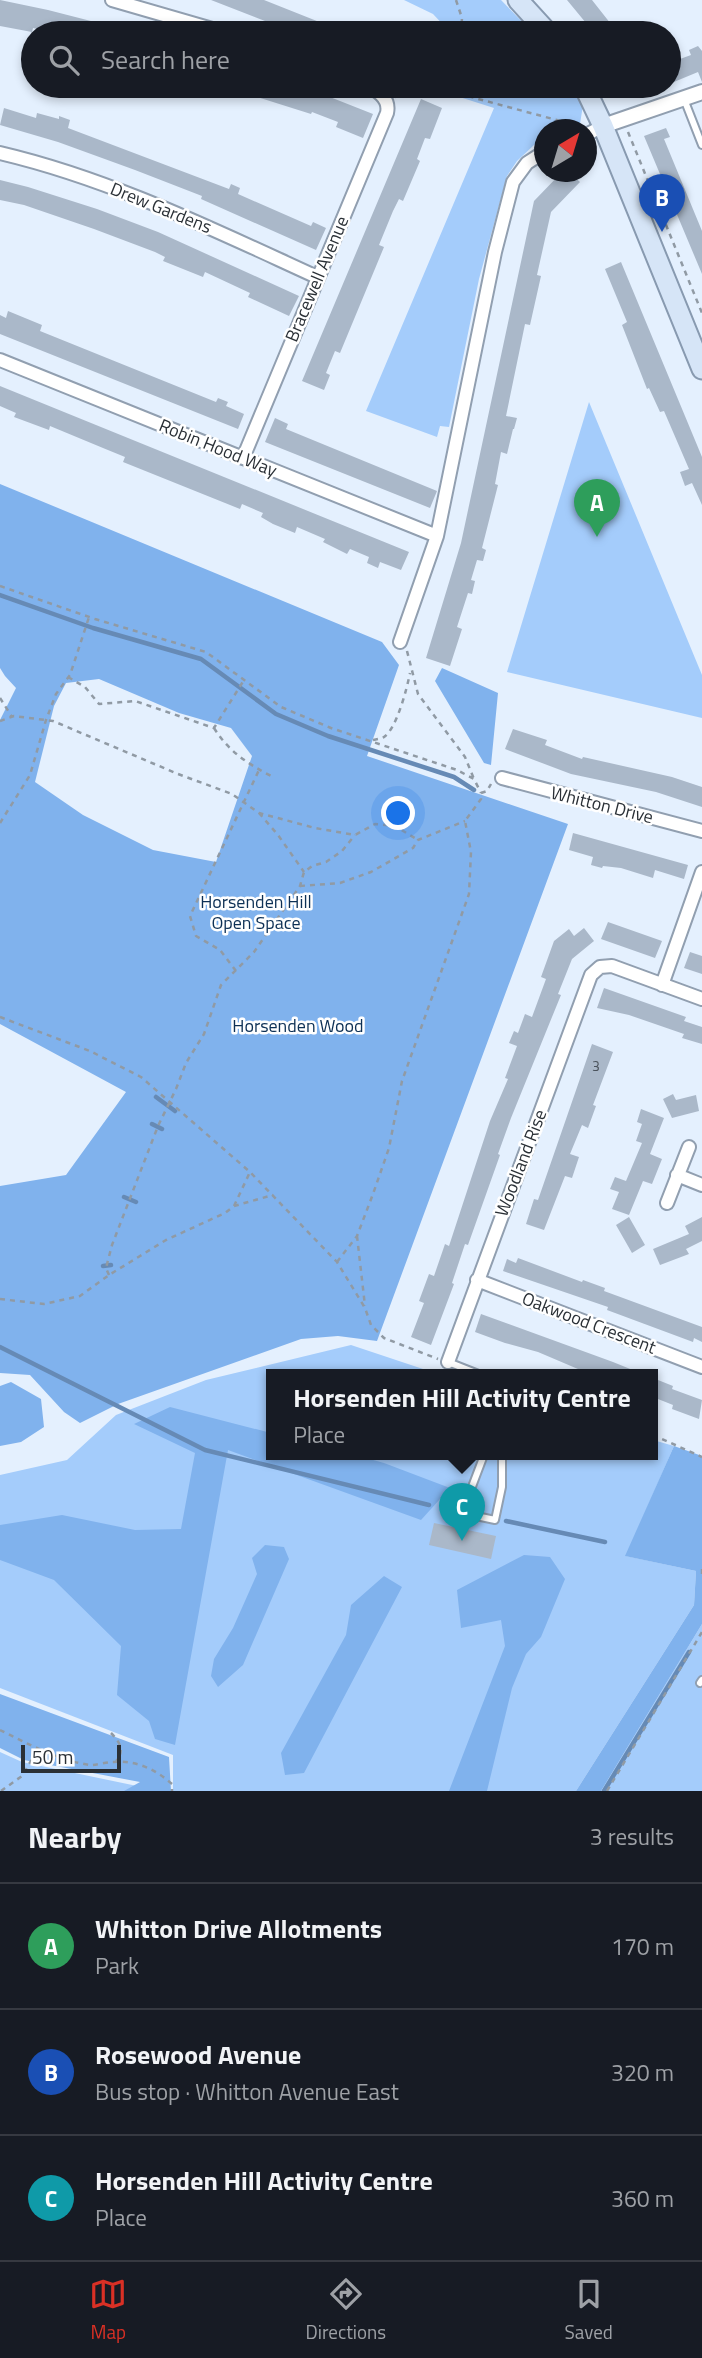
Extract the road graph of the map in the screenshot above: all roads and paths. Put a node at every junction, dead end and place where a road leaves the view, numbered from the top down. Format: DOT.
graph roads {
  1 [pos="112,0"];
  2 [pos="456,0"];
  3 [pos="518,0"];
  4 [pos="185,21"];
  5 [pos="462,21"];
  6 [pos="537,21"];
  7 [pos="702,92"];
  8 [pos="383,98"];
  9 [pos="393,98"];
  10 [pos="474,98"];
  11 [pos="586,98"];
  12 [pos="684,99"];
  13 [pos="386,101"];
  14 [pos="552,119"];
  15 [pos="589,119"];
  16 [pos="623,120"];
  17 [pos="597,128"];
  18 [pos="597,143"];
  19 [pos="702,145"];
  20 [pos="0,153"];
  21 [pos="534,158"];
  22 [pos="317,277"];
  23 [pos="702,313"];
  24 [pos="0,360"];
  25 [pos="702,369"];
  26 [pos="243,458"];
  27 [pos="437,536"];
  28 [pos="0,586"];
  29 [pos="88,618"];
  30 [pos="400,642"];
  31 [pos="411,670"];
  32 [pos="68,677"];
  33 [pos="244,681"];
  34 [pos="0,698"];
  35 [pos="12,717"];
  36 [pos="46,720"];
  37 [pos="0,721"];
  38 [pos="214,728"];
  39 [pos="373,740"];
  40 [pos="259,770"];
  41 [pos="273,776"];
  42 [pos="474,779"];
  43 [pos="497,782"];
  44 [pos="481,793"];
  45 [pos="244,804"];
  46 [pos="260,813"];
  47 [pos="464,821"];
  48 [pos="0,823"];
  49 [pos="702,831"];
  50 [pos="355,835"];
  51 [pos="418,840"];
  52 [pos="304,872"];
  53 [pos="702,872"];
  54 [pos="300,886"];
  55 [pos="236,971"];
  56 [pos="662,985"];
  57 [pos="702,999"];
  58 [pos="0,1017"];
  59 [pos="169,1105"];
  60 [pos="689,1147"];
  61 [pos="250,1171"];
  62 [pos="677,1175"];
  63 [pos="702,1185"];
  64 [pos="273,1195"];
  65 [pos="667,1203"];
  66 [pos="234,1206"];
  67 [pos="357,1236"];
  68 [pos="337,1262"];
  69 [pos="109,1275"];
  70 [pos="477,1280"];
  71 [pos="0,1299"];
  72 [pos="365,1308"];
  73 [pos="448,1362"];
  74 [pos="702,1367"];
  75 [pos="466,1369"];
  76 [pos="658,1437"];
  77 [pos="702,1457"];
  78 [pos="482,1460"];
  79 [pos="502,1460"];
  80 [pos="702,1569"];
  81 [pos="702,1575"];
  82 [pos="702,1632"];
  83 [pos="0,1731"];
  84 [pos="111,1733"];
  85 [pos="38,1749"];
  86 [pos="116,1761"];
  87 [pos="1,1791"];
  88 [pos="172,1791"];
  89 [pos="607,1791"];
  1 -- 4 [label="street"];
  2 -- 5 [label="path"];
  3 -- 6 [label="main road"];
  7 -- 12 [label="street"];
  8 -- 13 [label="street"];
  9 -- 13 [label="path"];
  10 -- 14 [label="path"];
  11 -- 15 [label="main road"];
  12 -- 16 [label="street"];
  12 -- 19 [label="lane"];
  13 -- 22 [label="street, Bracewell Avenue"];
  16 -- 17 [label="street"];
  16 -- 23 [label="path"];
  18 -- 25 [label="main road"];
  20 -- 22 [label="street, Drew Gardens"];
  21 -- 27 [label="street"];
  22 -- 26 [label="street, Bracewell Avenue"];
  24 -- 26 [label="street, Robin Hood Way"];
  26 -- 27 [label="street, Robin Hood Way"];
  27 -- 30 [label="street"];
  28 -- 29 [label="path"];
  29 -- 32 [label="path"];
  29 -- 33 [label="path"];
  30 -- 31 [label="path"];
  31 -- 39 [label="path"];
  31 -- 42 [label="path"];
  32 -- 36 [label="path"];
  32 -- 38 [label="path"];
  33 -- 38 [label="path"];
  33 -- 39 [label="path"];
  34 -- 35 [label="path"];
  35 -- 36 [label="path"];
  35 -- 37 [label="path"];
  36 -- 45 [label="path"];
  36 -- 48 [label="path"];
  38 -- 40 [label="path"];
  39 -- 42 [label="path"];
  40 -- 41 [label="path"];
  40 -- 45 [label="path"];
  42 -- 44 [label="path"];
  43 -- 44 [label="path"];
  43 -- 49 [label="street, Whitton Drive"];
  44 -- 47 [label="path"];
  45 -- 46 [label="path"];
  45 -- 55 [label="path"];
  46 -- 50 [label="path"];
  46 -- 52 [label="path"];
  47 -- 51 [label="path"];
  47 -- 67 [label="path"];
  50 -- 51 [label="path"];
  50 -- 52 [label="path"];
  51 -- 54 [label="path"];
  52 -- 54 [label="path"];
  53 -- 56 [label="street"];
  54 -- 55 [label="path"];
  55 -- 59 [label="path"];
  56 -- 57 [label="street"];
  56 -- 70 [label="street, Woodland Rise"];
  58 -- 59 [label="path"];
  59 -- 61 [label="path"];
  59 -- 69 [label="path"];
  60 -- 62 [label="street"];
  61 -- 64 [label="path"];
  61 -- 66 [label="path"];
  62 -- 63 [label="street"];
  62 -- 65 [label="street"];
  64 -- 66 [label="path"];
  64 -- 68 [label="path"];
  66 -- 69 [label="path"];
  67 -- 68 [label="path"];
  67 -- 72 [label="path"];
  68 -- 72 [label="path"];
  69 -- 71 [label="path"];
  70 -- 73 [label="street, Woodland Rise"];
  70 -- 74 [label="street, Oakwood Crescent"];
  72 -- 73 [label="path"];
  73 -- 75 [label="lane"];
  76 -- 77 [label="path"];
  78 -- 79 [label="lane"];
  80 -- 81 [label="path"];
  82 -- 89 [label="path"];
  83 -- 85 [label="path"];
  84 -- 86 [label="path"];
  85 -- 86 [label="path"];
  85 -- 87 [label="path"];
  86 -- 88 [label="path"];
}
